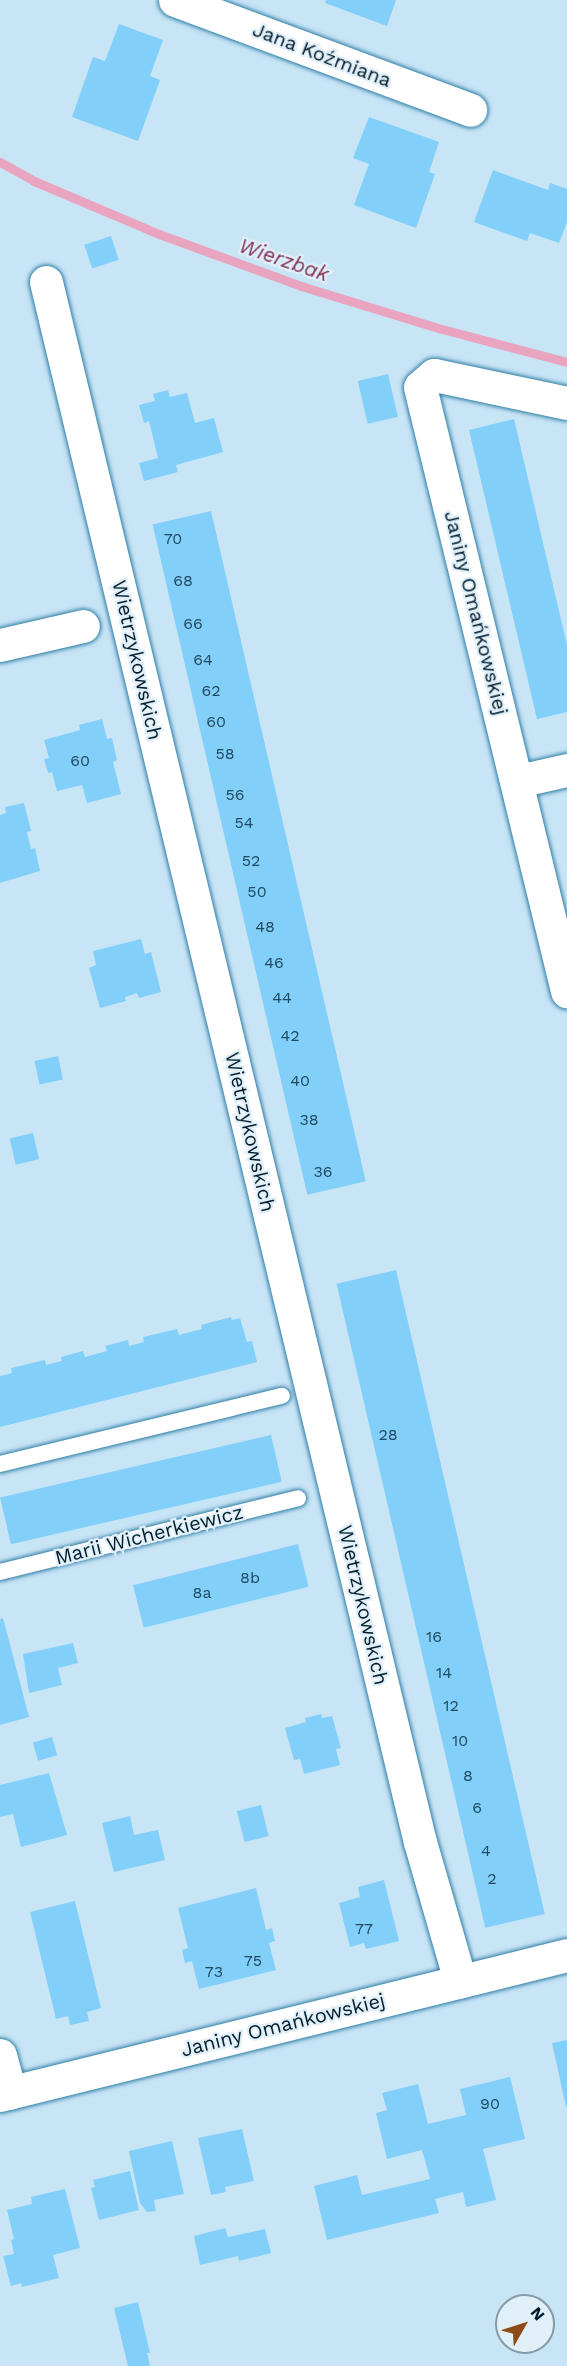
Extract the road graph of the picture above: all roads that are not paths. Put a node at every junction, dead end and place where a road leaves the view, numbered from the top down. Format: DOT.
graph roads {
  1 [pos="175,0"];
  2 [pos="470,110"];
  3 [pos="46,282"];
  4 [pos="567,403"];
  5 [pos="83,626"];
  6 [pos="0,645"];
  7 [pos="567,770"];
  8 [pos="518,781"];
  9 [pos="567,991"];
  10 [pos="282,1396"];
  11 [pos="0,1464"];
  12 [pos="298,1498"];
  13 [pos="0,1572"];
  14 [pos="567,1955"];
  15 [pos="460,1981"];
  16 [pos="0,2055"];
  17 [pos="5,2094"];
  1 -- 2 [label="street, Jana Koźmiana"];
  3 -- 15 [label="street, Wietrzykowskich"];
  4 -- 8 [label="street, Janiny Omańkowskiej"];
  5 -- 6 [label="street"];
  7 -- 8 [label="street"];
  8 -- 9 [label="street, Janiny Omańkowskiej"];
  10 -- 11 [label="lane"];
  12 -- 13 [label="lane, Marii Wicherkiewicz"];
  14 -- 15 [label="street, Janiny Omańkowskiej"];
  15 -- 17 [label="street, Janiny Omańkowskiej"];
  16 -- 17 [label="street"];
}
